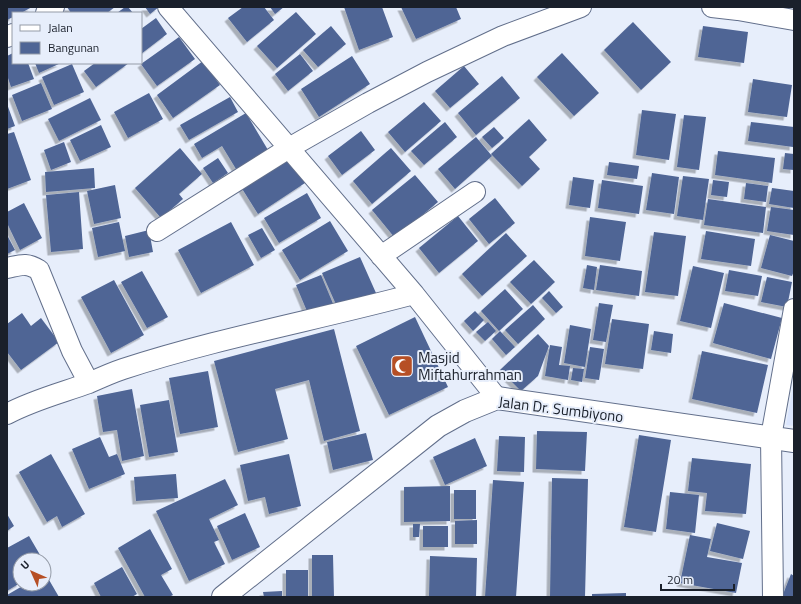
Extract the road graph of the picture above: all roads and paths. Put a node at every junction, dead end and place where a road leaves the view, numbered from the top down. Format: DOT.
graph roads {
  1 [pos="168,7"];
  2 [pos="581,7"];
  3 [pos="712,7"];
  4 [pos="794,20"];
  5 [pos="289,148"];
  6 [pos="475,192"];
  7 [pos="157,231"];
  8 [pos="381,256"];
  9 [pos="7,268"];
  10 [pos="414,294"];
  11 [pos="794,309"];
  12 [pos="89,383"];
  13 [pos="497,398"];
  14 [pos="7,414"];
  15 [pos="771,437"];
  16 [pos="794,441"];
  17 [pos="223,597"];
  18 [pos="773,597"];
  1 -- 5 [label="street"];
  2 -- 5 [label="street"];
  3 -- 4 [label="street"];
  5 -- 7 [label="street"];
  5 -- 8 [label="street"];
  6 -- 8 [label="street"];
  8 -- 10 [label="street"];
  9 -- 12 [label="street"];
  10 -- 12 [label="street"];
  10 -- 13 [label="street"];
  11 -- 15 [label="street"];
  12 -- 14 [label="street"];
  13 -- 15 [label="street, Jalan Dr. Sumbiyono"];
  13 -- 17 [label="street, Jalan Dr. Sumbiyono"];
  15 -- 16 [label="street, Jalan Dr. Sumbiyono"];
  15 -- 18 [label="street"];
}
